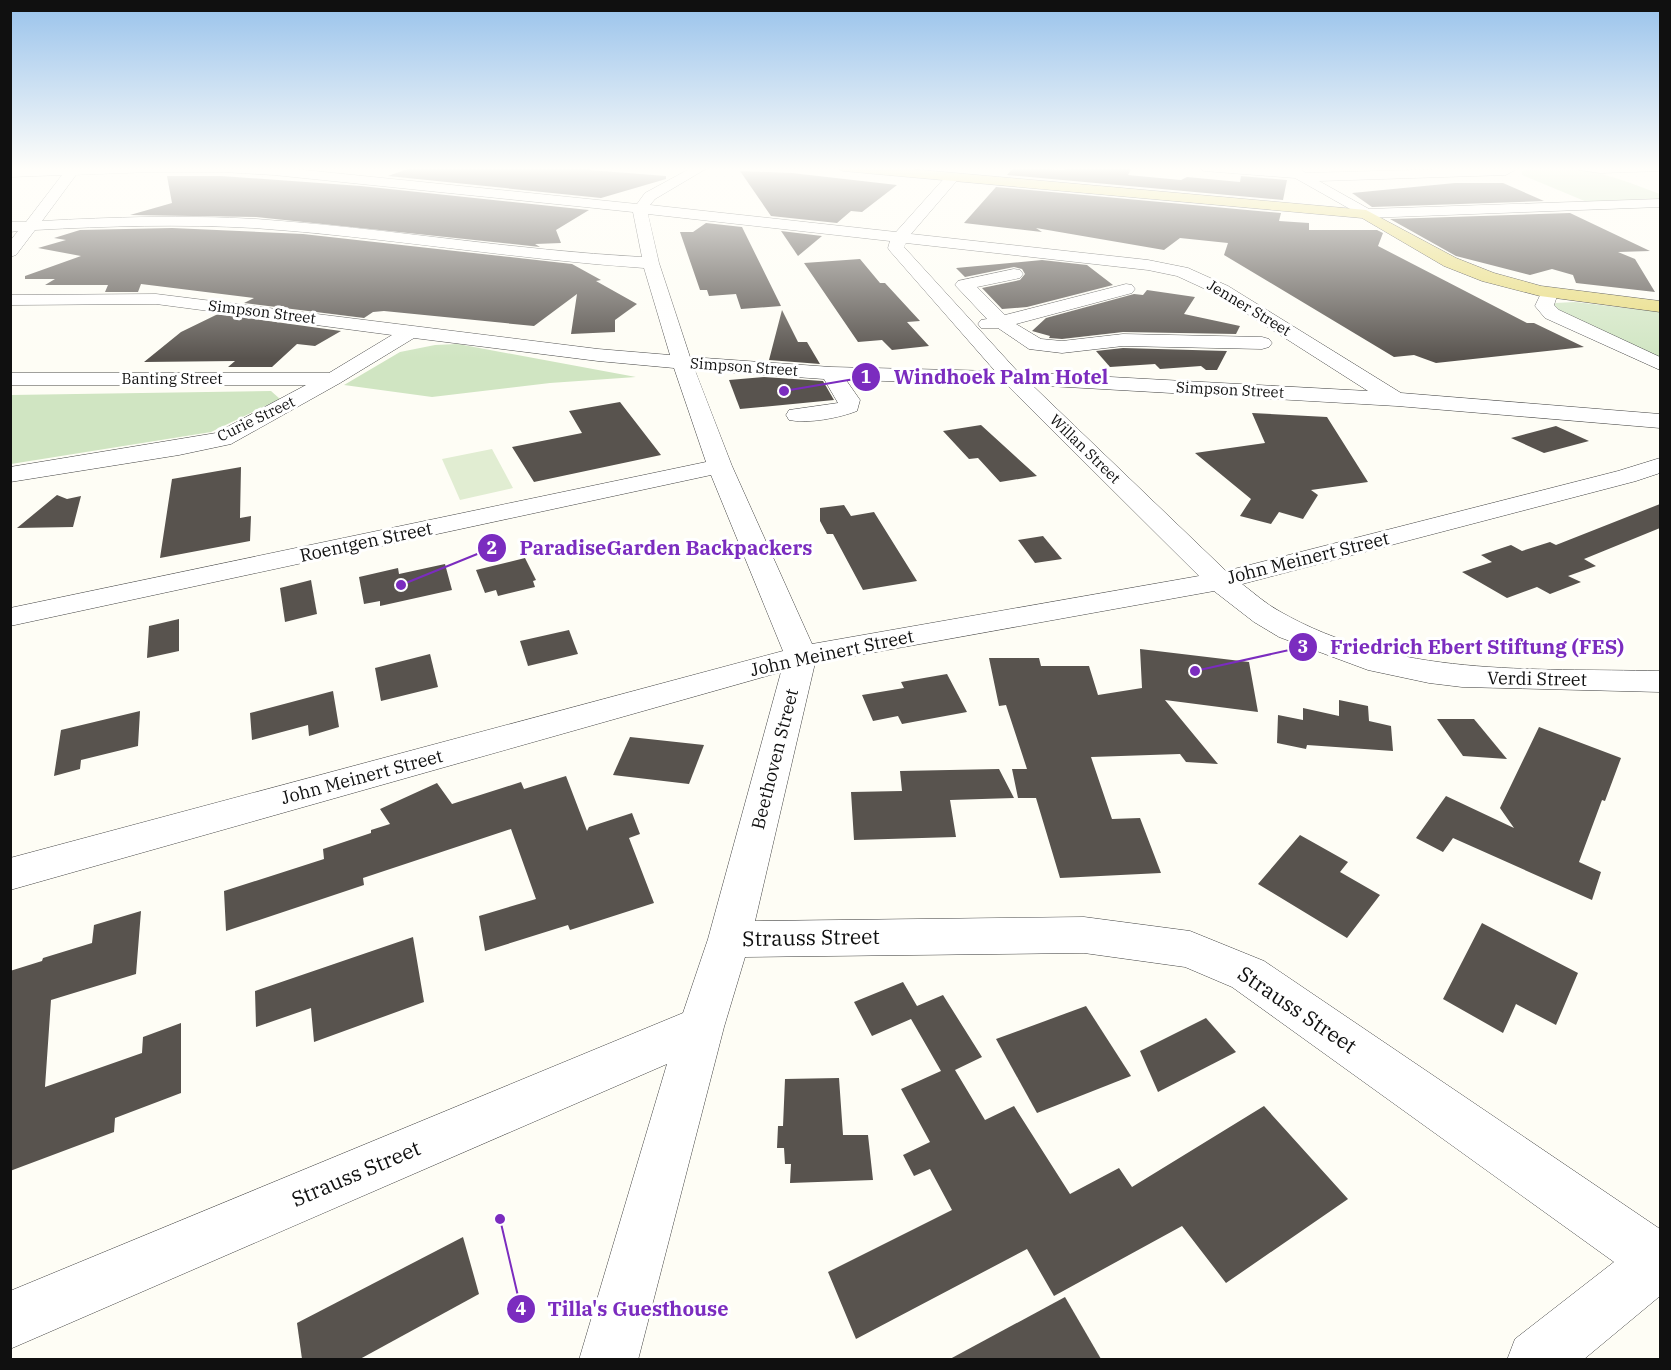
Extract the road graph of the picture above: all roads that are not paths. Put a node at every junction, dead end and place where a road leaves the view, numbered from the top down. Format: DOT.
graph roads {
  1 [pos="26,231"];
  2 [pos="323,231"];
  3 [pos="644,231"];
  4 [pos="836,231"];
  5 [pos="905,231"];
  6 [pos="1396,231"];
  7 [pos="899,238"];
  8 [pos="10,252"];
  9 [pos="651,263"];
  10 [pos="1014,274"];
  11 [pos="1126,289"];
  12 [pos="1549,293"];
  13 [pos="10,300"];
  14 [pos="1660,307"];
  15 [pos="1001,322"];
  16 [pos="966,326"];
  17 [pos="413,330"];
  18 [pos="1262,344"];
  19 [pos="682,363"];
  20 [pos="1660,364"];
  21 [pos="831,373"];
  22 [pos="1012,378"];
  23 [pos="10,379"];
  24 [pos="333,379"];
  25 [pos="1397,399"];
  26 [pos="797,415"];
  27 [pos="1660,421"];
  28 [pos="1660,465"];
  29 [pos="720,466"];
  30 [pos="10,475"];
  31 [pos="1627,476"];
  32 [pos="1660,490"];
  33 [pos="1220,581"];
  34 [pos="10,617"];
  35 [pos="801,656"];
  36 [pos="1660,682"];
  37 [pos="10,874"];
  38 [pos="729,939"];
  39 [pos="701,1027"];
  40 [pos="1660,1261"];
  41 [pos="10,1320"];
  42 [pos="608,1359"];
  43 [pos="1536,1359"];
  1 -- 8 [label="street"];
  2 -- 9 [label="street"];
  3 -- 9 [label="street"];
  4 -- 7 [label="street, Jenner Street"];
  5 -- 7 [label="street"];
  6 -- 12 [label="main road"];
  7 -- 16 [label="street, Willan Street"];
  7 -- 25 [label="street, Jenner Street"];
  9 -- 19 [label="street"];
  10 -- 15 [label="street"];
  11 -- 15 [label="street"];
  12 -- 14 [label="main road"];
  12 -- 20 [label="street"];
  13 -- 17 [label="street, Simpson Street"];
  15 -- 16 [label="street"];
  15 -- 18 [label="street"];
  16 -- 22 [label="street, Willan Street"];
  17 -- 19 [label="street, Simpson Street"];
  17 -- 24 [label="street, Curie Street"];
  19 -- 21 [label="street, Simpson Street"];
  19 -- 29 [label="street"];
  21 -- 22 [label="street, Simpson Street"];
  21 -- 26 [label="street"];
  22 -- 25 [label="street, Simpson Street"];
  22 -- 33 [label="street, Willan Street"];
  23 -- 24 [label="street, Banting Street"];
  24 -- 30 [label="street, Curie Street"];
  25 -- 27 [label="street, Simpson Street"];
  28 -- 31 [label="street, John Meinert Street"];
  29 -- 34 [label="street, Roentgen Street"];
  29 -- 35 [label="street"];
  31 -- 32 [label="street"];
  31 -- 33 [label="street, John Meinert Street"];
  33 -- 35 [label="street, John Meinert Street"];
  33 -- 36 [label="street, Verdi Street"];
  35 -- 37 [label="street, John Meinert Street"];
  35 -- 38 [label="street, Beethoven Street"];
  38 -- 39 [label="street, Beethoven Street"];
  38 -- 40 [label="street, Strauss Street"];
  39 -- 41 [label="street, Strauss Street"];
  39 -- 42 [label="street, Beethoven Street"];
  40 -- 43 [label="street"];
}
